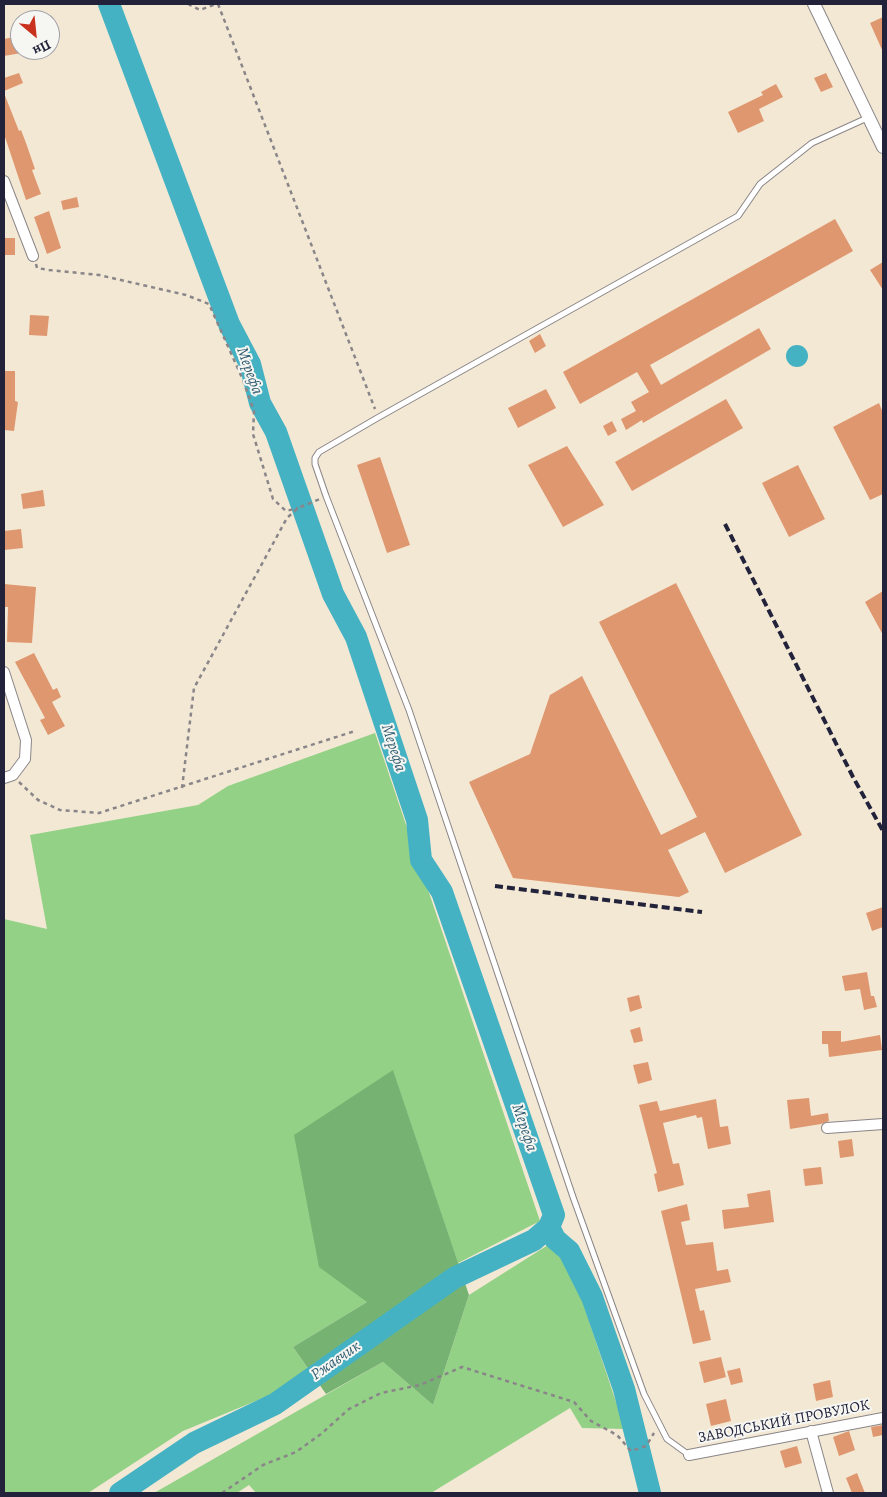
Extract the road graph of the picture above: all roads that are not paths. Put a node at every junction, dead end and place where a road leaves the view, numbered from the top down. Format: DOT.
graph roads {
  1 [pos="814,4"];
  2 [pos="867,117"];
  3 [pos="883,147"];
  4 [pos="4,181"];
  5 [pos="33,256"];
  6 [pos="4,672"];
  7 [pos="8,777"];
  8 [pos="883,1124"];
  9 [pos="827,1128"];
  10 [pos="883,1418"];
  11 [pos="811,1431"];
  12 [pos="690,1455"];
  13 [pos="828,1493"];
  1 -- 2 [label="street"];
  2 -- 3 [label="street"];
  2 -- 12 [label="lane"];
  4 -- 5 [label="street"];
  6 -- 7 [label="street"];
  8 -- 9 [label="street"];
  10 -- 11 [label="street, ЗАВОДСЬКИЙ ПРОВУЛОК"];
  11 -- 12 [label="street, ЗАВОДСЬКИЙ ПРОВУЛОК"];
  11 -- 13 [label="street"];
}
